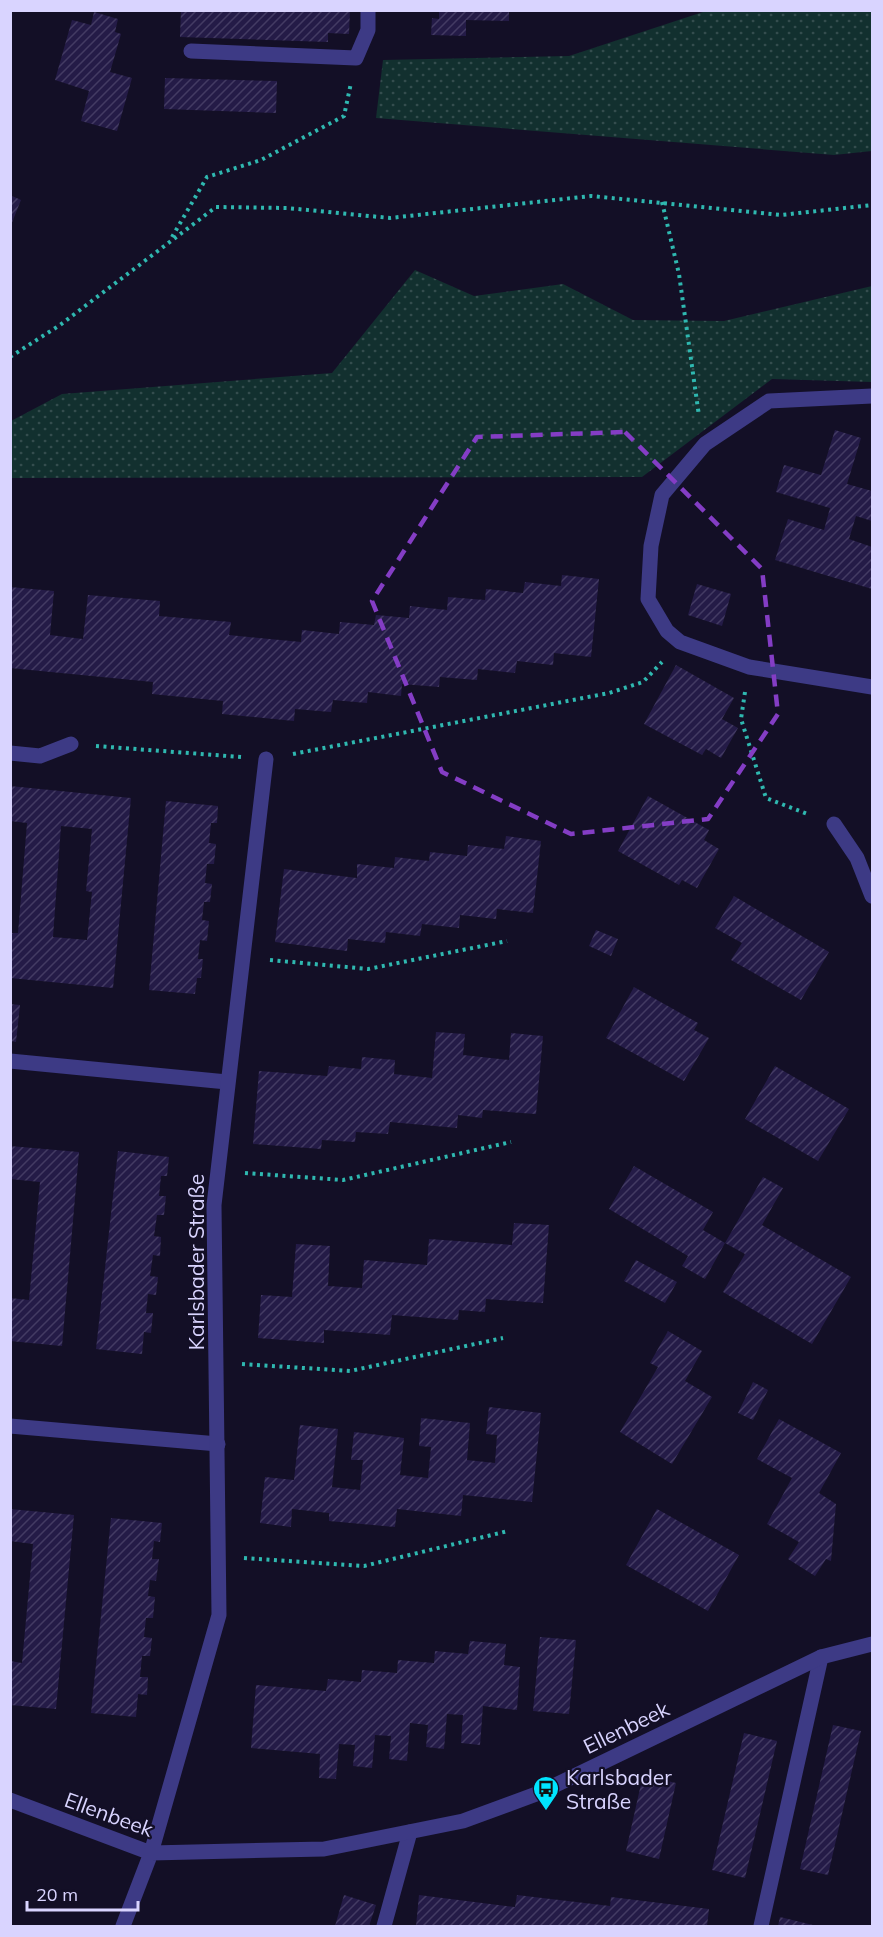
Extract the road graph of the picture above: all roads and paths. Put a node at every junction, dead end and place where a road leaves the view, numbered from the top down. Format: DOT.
graph roads {
  1 [pos="368,10"];
  2 [pos="191,51"];
  3 [pos="356,58"];
  4 [pos="662,202"];
  5 [pos="873,205"];
  6 [pos="158,249"];
  7 [pos="10,357"];
  8 [pos="693,385"];
  9 [pos="873,396"];
  10 [pos="749,667"];
  11 [pos="643,682"];
  12 [pos="873,687"];
  13 [pos="71,744"];
  14 [pos="10,753"];
  15 [pos="266,759"];
  16 [pos="834,825"];
  17 [pos="873,896"];
  18 [pos="507,941"];
  19 [pos="242,957"];
  20 [pos="10,1061"];
  21 [pos="227,1082"];
  22 [pos="511,1142"];
  23 [pos="218,1171"];
  24 [pos="503,1338"];
  25 [pos="217,1362"];
  26 [pos="10,1426"];
  27 [pos="218,1444"];
  28 [pos="508,1531"];
  29 [pos="219,1556"];
  30 [pos="873,1644"];
  31 [pos="820,1657"];
  32 [pos="10,1800"];
  33 [pos="411,1832"];
  34 [pos="151,1853"];
  35 [pos="123,1926"];
  36 [pos="384,1926"];
  37 [pos="761,1926"];
  1 -- 3 [label="street"];
  2 -- 3 [label="street"];
  3 -- 6 [label="path"];
  4 -- 5 [label="path"];
  4 -- 6 [label="path"];
  4 -- 8 [label="path"];
  6 -- 7 [label="path"];
  9 -- 10 [label="street"];
  10 -- 12 [label="street"];
  10 -- 16 [label="path"];
  11 -- 15 [label="path"];
  13 -- 14 [label="street"];
  13 -- 15 [label="path"];
  15 -- 19 [label="street, Karlsbader Straße"];
  16 -- 17 [label="street"];
  18 -- 19 [label="path"];
  19 -- 21 [label="street, Karlsbader Straße"];
  20 -- 21 [label="street"];
  21 -- 23 [label="street, Karlsbader Straße"];
  22 -- 23 [label="path"];
  23 -- 25 [label="street, Karlsbader Straße"];
  24 -- 25 [label="path"];
  25 -- 27 [label="street, Karlsbader Straße"];
  26 -- 27 [label="street"];
  27 -- 29 [label="street, Karlsbader Straße"];
  28 -- 29 [label="path"];
  29 -- 34 [label="street, Karlsbader Straße"];
  30 -- 31 [label="street, Ellenbeek"];
  31 -- 33 [label="street, Ellenbeek"];
  31 -- 37 [label="street"];
  32 -- 34 [label="street, Ellenbeek"];
  33 -- 34 [label="street, Ellenbeek"];
  33 -- 36 [label="street"];
  34 -- 35 [label="street, Karlsbader Straße"];
}
